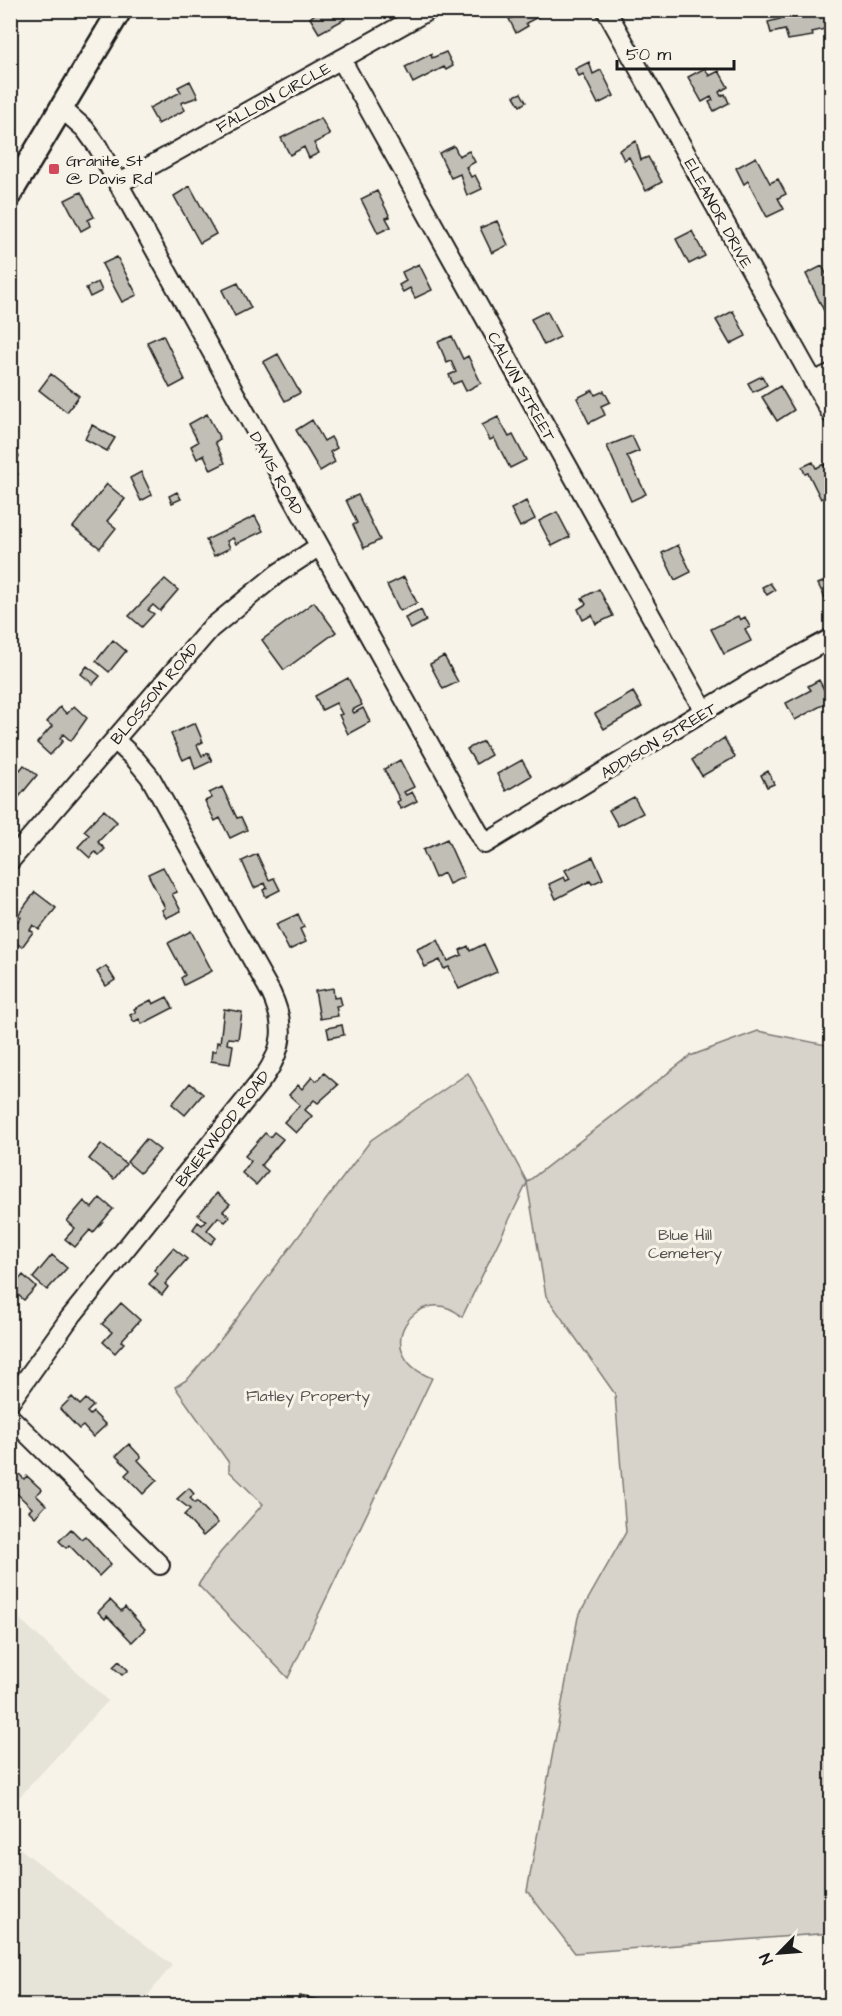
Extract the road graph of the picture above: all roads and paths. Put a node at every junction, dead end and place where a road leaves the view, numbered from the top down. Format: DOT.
graph roads {
  1 [pos="120,10"];
  2 [pos="429,10"];
  3 [pos="606,10"];
  4 [pos="341,59"];
  5 [pos="61,108"];
  6 [pos="118,184"];
  7 [pos="10,194"];
  8 [pos="831,373"];
  9 [pos="813,382"];
  10 [pos="831,415"];
  11 [pos="318,547"];
  12 [pos="831,638"];
  13 [pos="704,711"];
  14 [pos="115,740"];
  15 [pos="485,844"];
  16 [pos="10,861"];
  17 [pos="10,1402"];
  18 [pos="10,1417"];
  19 [pos="160,1565"];
  1 -- 5 [label="main road"];
  2 -- 4 [label="street, FALLON CIRCLE"];
  3 -- 9 [label="street, ELEANOR DRIVE"];
  4 -- 6 [label="street, FALLON CIRCLE"];
  4 -- 13 [label="street, CALVIN STREET"];
  5 -- 6 [label="street, DAVIS ROAD"];
  5 -- 7 [label="main road"];
  6 -- 11 [label="street, DAVIS ROAD"];
  8 -- 9 [label="street"];
  9 -- 10 [label="street, ELEANOR DRIVE"];
  11 -- 14 [label="street, BLOSSOM ROAD"];
  11 -- 15 [label="street, DAVIS ROAD"];
  12 -- 13 [label="street, ADDISON STREET"];
  13 -- 15 [label="street, ADDISON STREET"];
  14 -- 16 [label="street, BLOSSOM ROAD"];
  14 -- 17 [label="street, BRIERWOOD ROAD"];
  18 -- 19 [label="street"];
}
